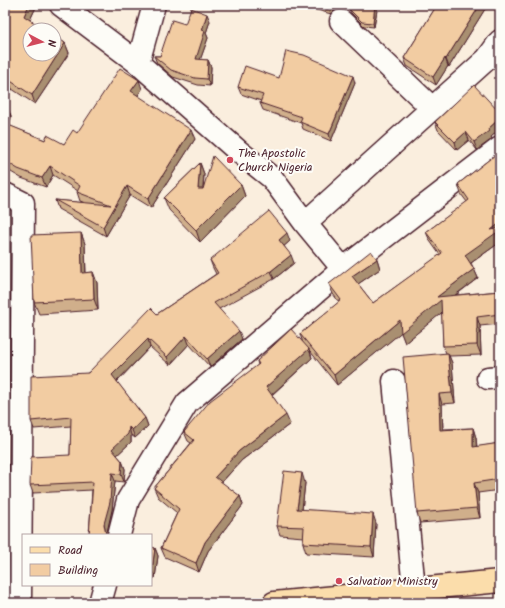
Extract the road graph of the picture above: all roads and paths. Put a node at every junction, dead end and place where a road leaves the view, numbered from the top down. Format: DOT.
graph roads {
  1 [pos="61,5"];
  2 [pos="154,5"];
  3 [pos="341,21"];
  4 [pos="500,41"];
  5 [pos="138,63"];
  6 [pos="432,108"];
  7 [pos="500,148"];
  8 [pos="5,194"];
  9 [pos="306,223"];
  10 [pos="343,269"];
  11 [pos="394,381"];
  12 [pos="119,534"];
  13 [pos="500,581"];
  14 [pos="105,586"];
  15 [pos="414,588"];
  16 [pos="306,601"];
  17 [pos="20,603"];
  18 [pos="100,603"];
  19 [pos="274,603"];
  1 -- 5 [label="street"];
  2 -- 5 [label="street"];
  3 -- 6 [label="street"];
  4 -- 6 [label="street"];
  5 -- 9 [label="street"];
  6 -- 9 [label="street"];
  7 -- 10 [label="street"];
  8 -- 17 [label="street"];
  9 -- 10 [label="street"];
  10 -- 12 [label="street"];
  11 -- 15 [label="street"];
  13 -- 15 [label="main road"];
  14 -- 18 [label="street"];
  15 -- 16 [label="main road"];
  16 -- 19 [label="main road"];
}
